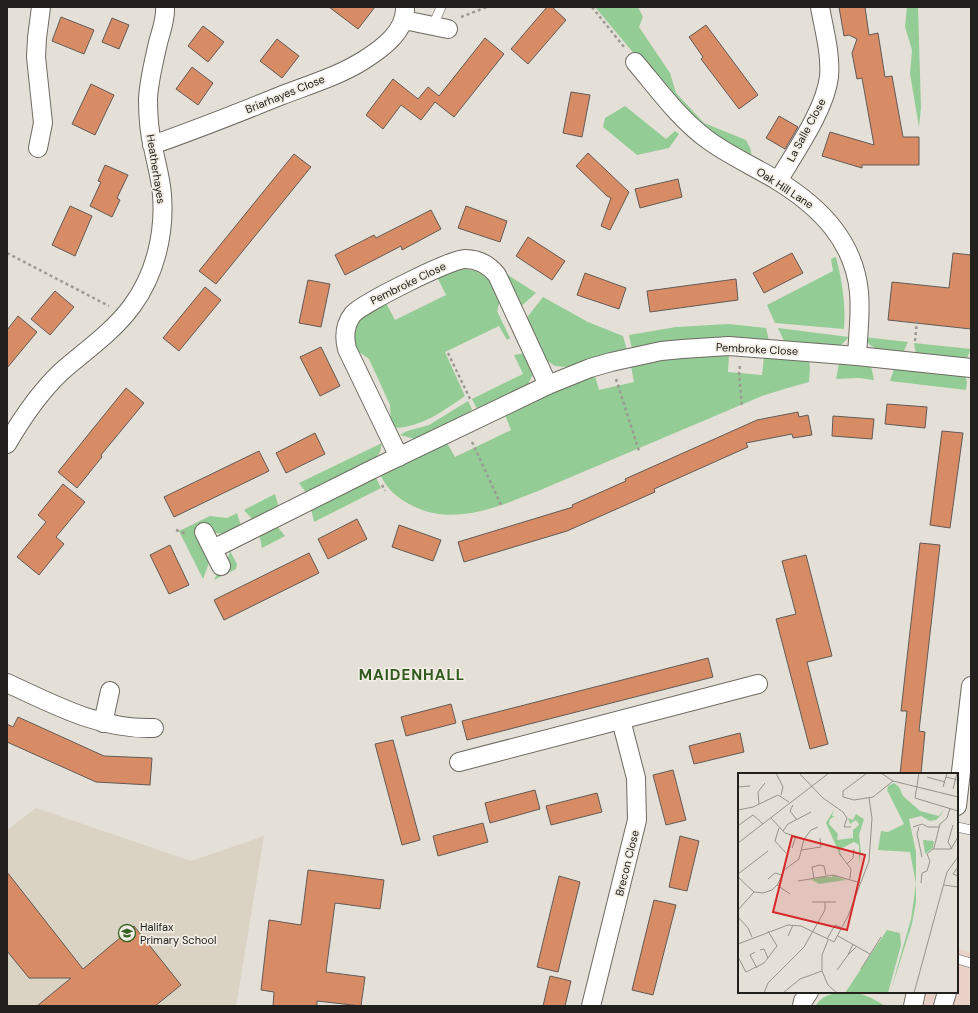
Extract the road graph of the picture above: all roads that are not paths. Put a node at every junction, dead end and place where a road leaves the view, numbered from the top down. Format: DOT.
graph roads {
  1 [pos="41,7"];
  2 [pos="165,7"];
  3 [pos="441,7"];
  4 [pos="820,7"];
  5 [pos="405,14"];
  6 [pos="440,27"];
  7 [pos="635,62"];
  8 [pos="152,145"];
  9 [pos="38,148"];
  10 [pos="778,181"];
  11 [pos="857,356"];
  12 [pos="971,368"];
  13 [pos="548,385"];
  14 [pos="7,444"];
  15 [pos="399,457"];
  16 [pos="204,532"];
  17 [pos="213,549"];
  18 [pos="222,566"];
  19 [pos="7,684"];
  20 [pos="758,684"];
  21 [pos="971,686"];
  22 [pos="110,691"];
  23 [pos="621,720"];
  24 [pos="103,724"];
  25 [pos="154,728"];
  26 [pos="459,762"];
  27 [pos="958,797"];
  28 [pos="958,827"];
  29 [pos="971,830"];
  30 [pos="958,959"];
  31 [pos="971,963"];
  32 [pos="808,993"];
  33 [pos="947,993"];
  34 [pos="591,1006"];
  35 [pos="802,1006"];
  36 [pos="944,1006"];
  1 -- 9 [label="street"];
  2 -- 8 [label="street, Heatherhayes"];
  3 -- 6 [label="lane"];
  4 -- 10 [label="street, La Salle Close"];
  5 -- 6 [label="street, Briarhayes Close"];
  5 -- 8 [label="street, Briarhayes Close"];
  7 -- 10 [label="street, Oak Hill Lane"];
  8 -- 14 [label="street, Heatherhayes"];
  10 -- 11 [label="street, Oak Hill Lane"];
  11 -- 12 [label="street, Pembroke Close"];
  11 -- 13 [label="street, Pembroke Close"];
  13 -- 15 [label="street, Pembroke Close"];
  13 -- 15 [label="street, Pembroke Close"];
  15 -- 17 [label="street, Pembroke Close"];
  16 -- 17 [label="street"];
  17 -- 18 [label="street"];
  19 -- 24 [label="street"];
  20 -- 23 [label="street"];
  21 -- 27 [label="street"];
  22 -- 24 [label="street"];
  23 -- 26 [label="street"];
  23 -- 34 [label="street, Brecon Close"];
  24 -- 25 [label="street"];
  28 -- 29 [label="lane"];
  30 -- 31 [label="lane"];
  32 -- 35 [label="street"];
  33 -- 36 [label="street"];
}
